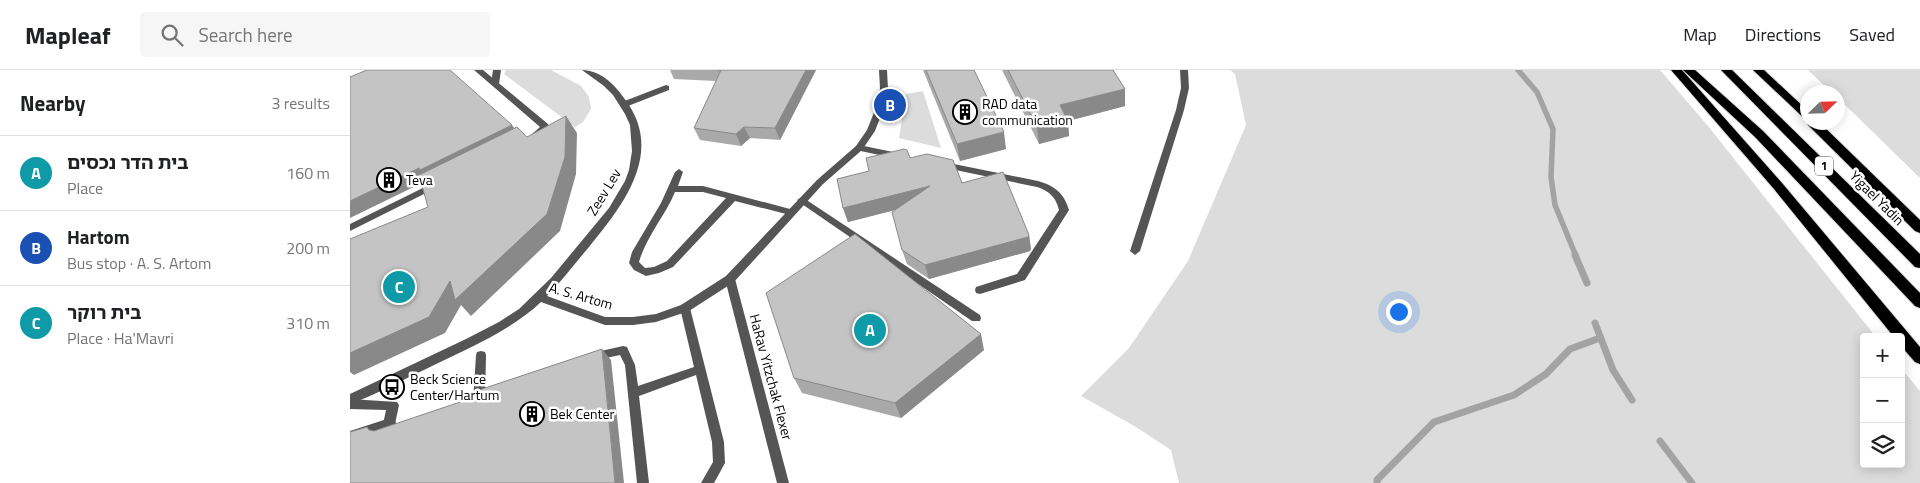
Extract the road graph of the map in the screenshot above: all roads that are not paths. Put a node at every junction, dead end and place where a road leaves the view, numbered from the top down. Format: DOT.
graph roads {
  1 [pos="478,70"];
  2 [pos="497,70"];
  3 [pos="586,70"];
  4 [pos="883,70"];
  5 [pos="1184,70"];
  6 [pos="1676,70"];
  7 [pos="1688,70"];
  8 [pos="1726,70"];
  9 [pos="1758,70"];
  10 [pos="495,84"];
  11 [pos="666,88"];
  12 [pos="626,104"];
  13 [pos="1800,110"];
  14 [pos="1820,130"];
  15 [pos="523,142"];
  16 [pos="858,148"];
  17 [pos="906,158"];
  18 [pos="934,163"];
  19 [pos="680,172"];
  20 [pos="445,180"];
  21 [pos="672,189"];
  22 [pos="733,197"];
  23 [pos="802,200"];
  24 [pos="790,212"];
  25 [pos="350,228"];
  26 [pos="1920,228"];
  27 [pos="1135,251"];
  28 [pos="1920,263"];
  29 [pos="730,279"];
  30 [pos="980,290"];
  31 [pos="540,298"];
  32 [pos="1920,302"];
  33 [pos="685,308"];
  34 [pos="976,318"];
  35 [pos="481,355"];
  36 [pos="1920,358"];
  37 [pos="581,360"];
  38 [pos="700,369"];
  39 [pos="633,393"];
  40 [pos="350,399"];
  41 [pos="350,404"];
  42 [pos="470,407"];
  43 [pos="390,423"];
  44 [pos="403,429"];
  45 [pos="350,436"];
  46 [pos="643,483"];
  47 [pos="707,483"];
  48 [pos="784,483"];
  1 -- 10 [label="street"];
  2 -- 10 [label="street"];
  3 -- 12 [label="street, Zeev Lev"];
  4 -- 16 [label="street, A. S. Artom"];
  5 -- 27 [label="street"];
  6 -- 36 [label="highway"];
  7 -- 32 [label="highway"];
  8 -- 28 [label="highway, Yigael Yadin / 1"];
  9 -- 13 [label="highway"];
  10 -- 15 [label="street"];
  11 -- 12 [label="street"];
  12 -- 31 [label="street, Zeev Lev"];
  14 -- 26 [label="highway, Yigael Yadin / 1"];
  16 -- 17 [label="street"];
  16 -- 23 [label="street, A. S. Artom"];
  18 -- 30 [label="street"];
  19 -- 21 [label="street"];
  20 -- 25 [label="street"];
  21 -- 22 [label="street"];
  21 -- 22 [label="street"];
  22 -- 24 [label="street"];
  23 -- 24 [label="street, A. S. Artom"];
  23 -- 34 [label="street"];
  24 -- 29 [label="street, A. S. Artom"];
  29 -- 33 [label="street, A. S. Artom"];
  29 -- 48 [label="street, HaRav Yitzchak Flexer"];
  31 -- 33 [label="street, A. S. Artom"];
  31 -- 40 [label="street, A. S. Artom"];
  33 -- 38 [label="street"];
  35 -- 42 [label="street"];
  37 -- 39 [label="street"];
  38 -- 39 [label="street"];
  38 -- 47 [label="street"];
  39 -- 46 [label="street"];
  41 -- 43 [label="street"];
  43 -- 44 [label="street"];
  43 -- 45 [label="street"];
}
